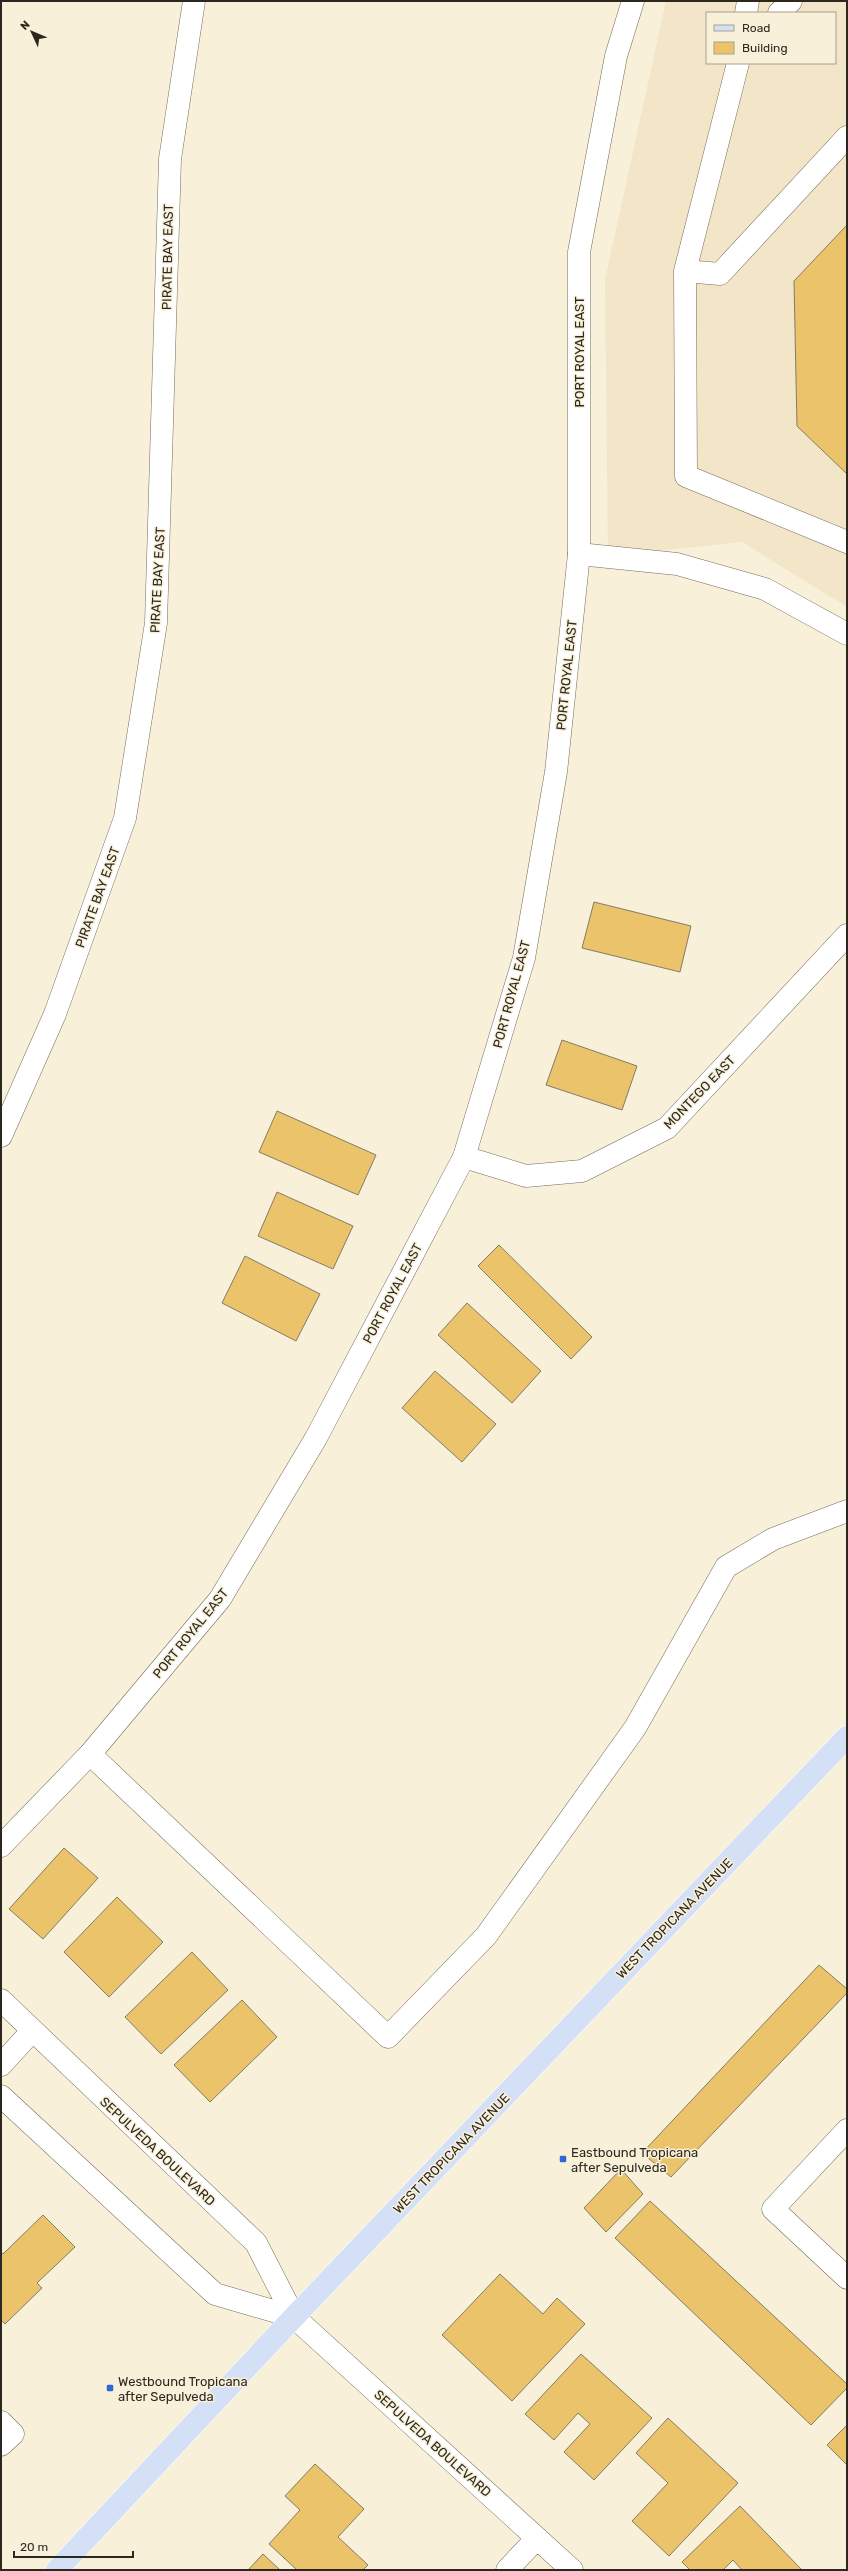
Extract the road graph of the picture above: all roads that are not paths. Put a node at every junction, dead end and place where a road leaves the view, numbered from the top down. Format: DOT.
graph roads {
  1 [pos="194,1"];
  2 [pos="633,1"];
  3 [pos="748,1"];
  4 [pos="791,1"];
  5 [pos="746,12"];
  6 [pos="780,12"];
  7 [pos="738,64"];
  8 [pos="847,137"];
  9 [pos="685,271"];
  10 [pos="847,542"];
  11 [pos="579,554"];
  12 [pos="847,634"];
  13 [pos="847,935"];
  14 [pos="1,1136"];
  15 [pos="464,1157"];
  16 [pos="847,1511"];
  17 [pos="847,1737"];
  18 [pos="90,1754"];
  19 [pos="1,1846"];
  20 [pos="1,2000"];
  21 [pos="32,2031"];
  22 [pos="1,2065"];
  23 [pos="1,2096"];
  24 [pos="847,2130"];
  25 [pos="847,2278"];
  26 [pos="294,2317"];
  27 [pos="1,2422"];
  28 [pos="1,2445"];
  29 [pos="537,2538"];
  30 [pos="57,2570"];
  31 [pos="507,2570"];
  32 [pos="572,2570"];
  1 -- 14 [label="street, PIRATE BAY EAST"];
  2 -- 11 [label="street, PORT ROYAL EAST"];
  3 -- 5 [label="street"];
  4 -- 6 [label="street"];
  7 -- 9 [label="street"];
  8 -- 9 [label="street"];
  9 -- 10 [label="street"];
  11 -- 12 [label="street"];
  11 -- 15 [label="street, PORT ROYAL EAST"];
  13 -- 15 [label="street, MONTEGO EAST"];
  15 -- 18 [label="street, PORT ROYAL EAST"];
  16 -- 18 [label="street"];
  17 -- 26 [label="main road, WEST TROPICANA AVENUE"];
  18 -- 19 [label="street, PORT ROYAL EAST"];
  20 -- 21 [label="street, SEPULVEDA BOULEVARD"];
  21 -- 22 [label="street"];
  21 -- 26 [label="street, SEPULVEDA BOULEVARD"];
  23 -- 26 [label="street, SEPULVEDA BOULEVARD"];
  24 -- 25 [label="street"];
  26 -- 29 [label="street, SEPULVEDA BOULEVARD"];
  26 -- 30 [label="main road, WEST TROPICANA AVENUE"];
  27 -- 28 [label="street"];
  29 -- 31 [label="street"];
  29 -- 32 [label="street, SEPULVEDA BOULEVARD"];
}
